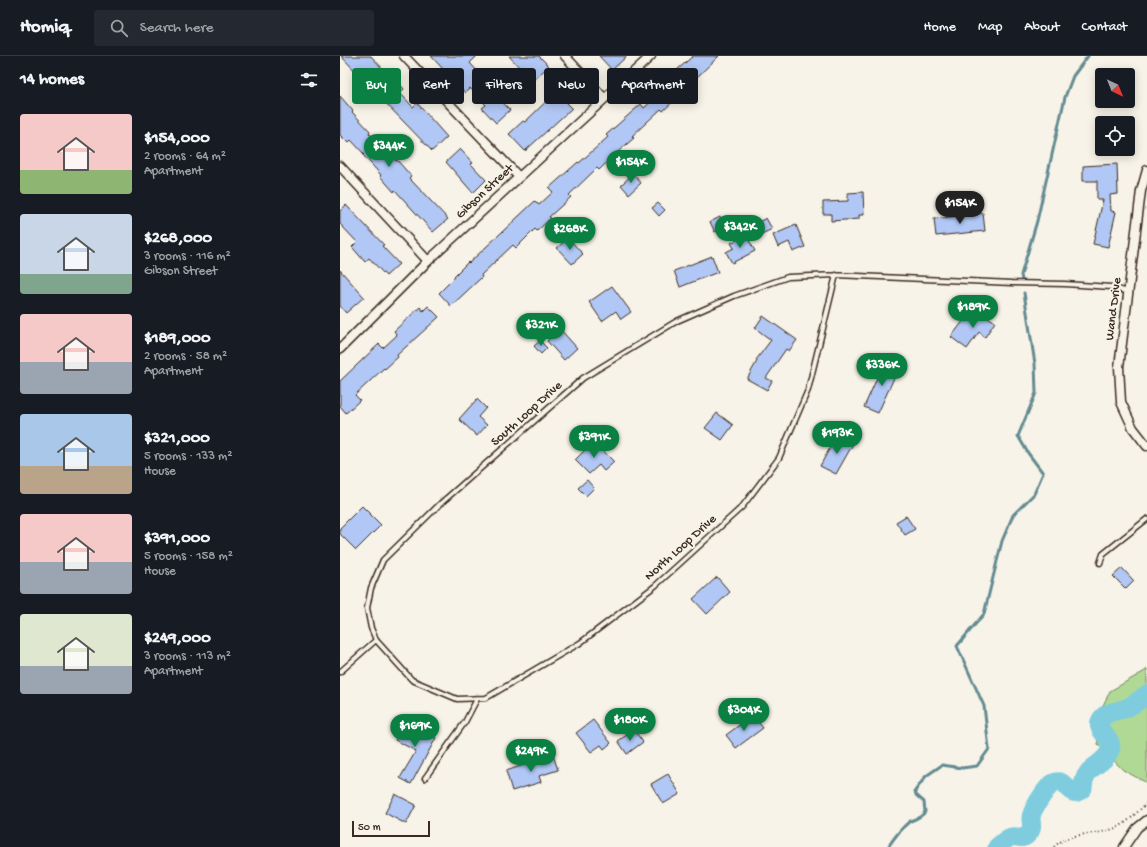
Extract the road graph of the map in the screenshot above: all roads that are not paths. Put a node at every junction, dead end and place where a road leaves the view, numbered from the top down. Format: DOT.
graph roads {
  1 [pos="404,56"];
  2 [pos="565,56"];
  3 [pos="650,56"];
  4 [pos="604,98"];
  5 [pos="340,166"];
  6 [pos="1147,170"];
  7 [pos="519,177"];
  8 [pos="428,261"];
  9 [pos="836,275"];
  10 [pos="1128,292"];
  11 [pos="340,348"];
  12 [pos="1147,446"];
  13 [pos="1147,519"];
  14 [pos="1100,563"];
  15 [pos="376,640"];
  16 [pos="340,672"];
  17 [pos="412,680"];
  18 [pos="477,699"];
  19 [pos="425,778"];
  20 [pos="1147,820"];
  21 [pos="1124,847"];
  1 -- 7 [label="street"];
  2 -- 4 [label="street"];
  3 -- 4 [label="street, Gibson Street"];
  4 -- 7 [label="street, Gibson Street"];
  5 -- 8 [label="street"];
  6 -- 10 [label="street, Wand Drive"];
  7 -- 8 [label="street, Gibson Street"];
  8 -- 11 [label="street, Gibson Street"];
  9 -- 10 [label="lane, South Loop Drive"];
  9 -- 15 [label="lane, South Loop Drive"];
  9 -- 18 [label="lane, North Loop Drive"];
  10 -- 12 [label="street, Wand Drive"];
  13 -- 14 [label="lane"];
  15 -- 16 [label="lane"];
  15 -- 17 [label="lane, South Loop Drive"];
  17 -- 18 [label="lane, North Loop Drive"];
  18 -- 19 [label="lane"];
  20 -- 21 [label="street"];
}
